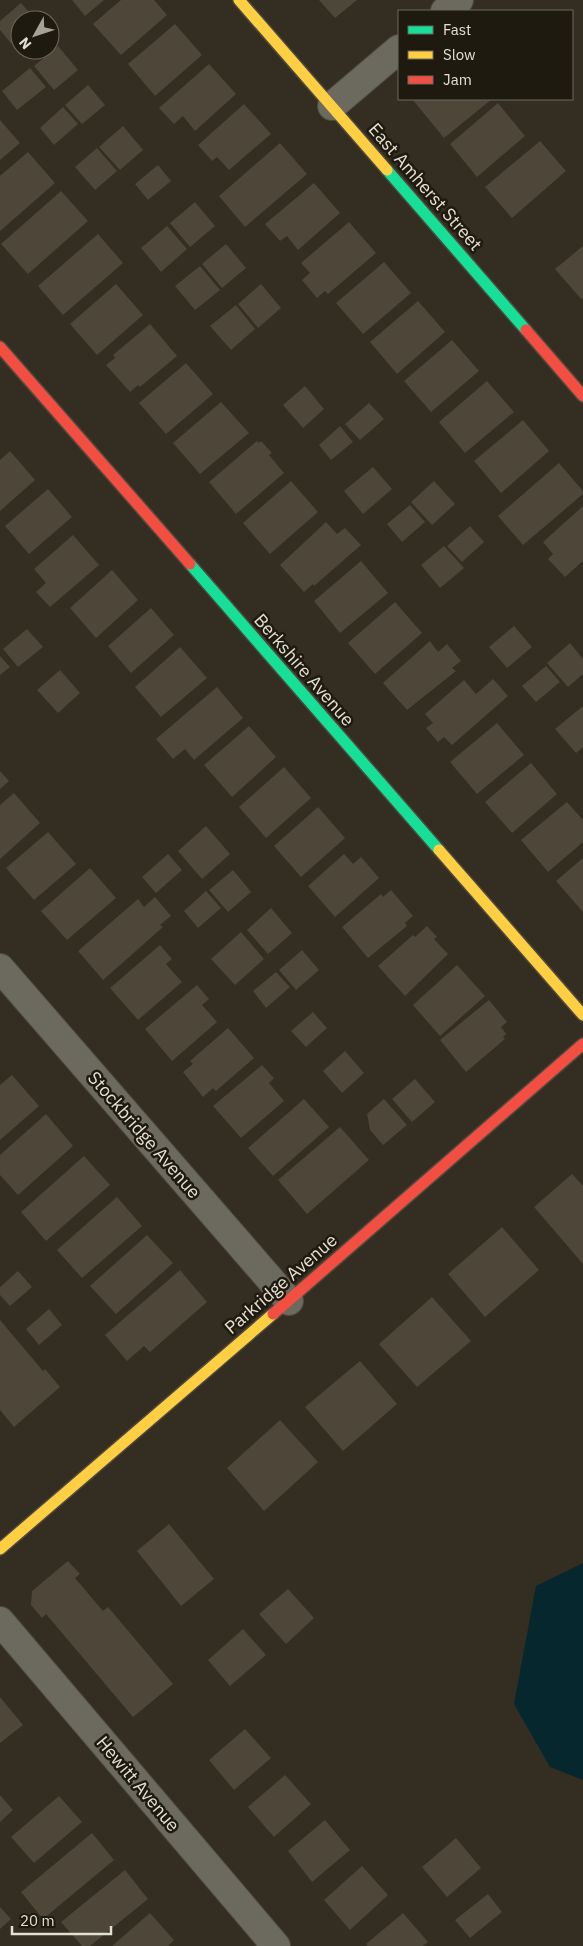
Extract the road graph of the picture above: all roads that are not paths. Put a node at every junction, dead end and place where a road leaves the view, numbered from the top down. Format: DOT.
graph roads {
  1 [pos="240,0"];
  2 [pos="459,0"];
  3 [pos="446,10"];
  4 [pos="398,51"];
  5 [pos="332,106"];
  6 [pos="0,347"];
  7 [pos="583,396"];
  8 [pos="0,968"];
  9 [pos="583,1015"];
  10 [pos="583,1044"];
  11 [pos="289,1301"];
  12 [pos="0,1548"];
  13 [pos="0,1622"];
  14 [pos="276,1946"];
  1 -- 5 [label="street, East Amherst Street"];
  2 -- 3 [label="street"];
  4 -- 5 [label="street"];
  5 -- 7 [label="street, East Amherst Street"];
  6 -- 9 [label="street, Berkshire Avenue"];
  8 -- 11 [label="street, Stockbridge Avenue"];
  10 -- 11 [label="street, Parkridge Avenue"];
  11 -- 12 [label="street, Parkridge Avenue"];
  13 -- 14 [label="street, Hewitt Avenue"];
}
